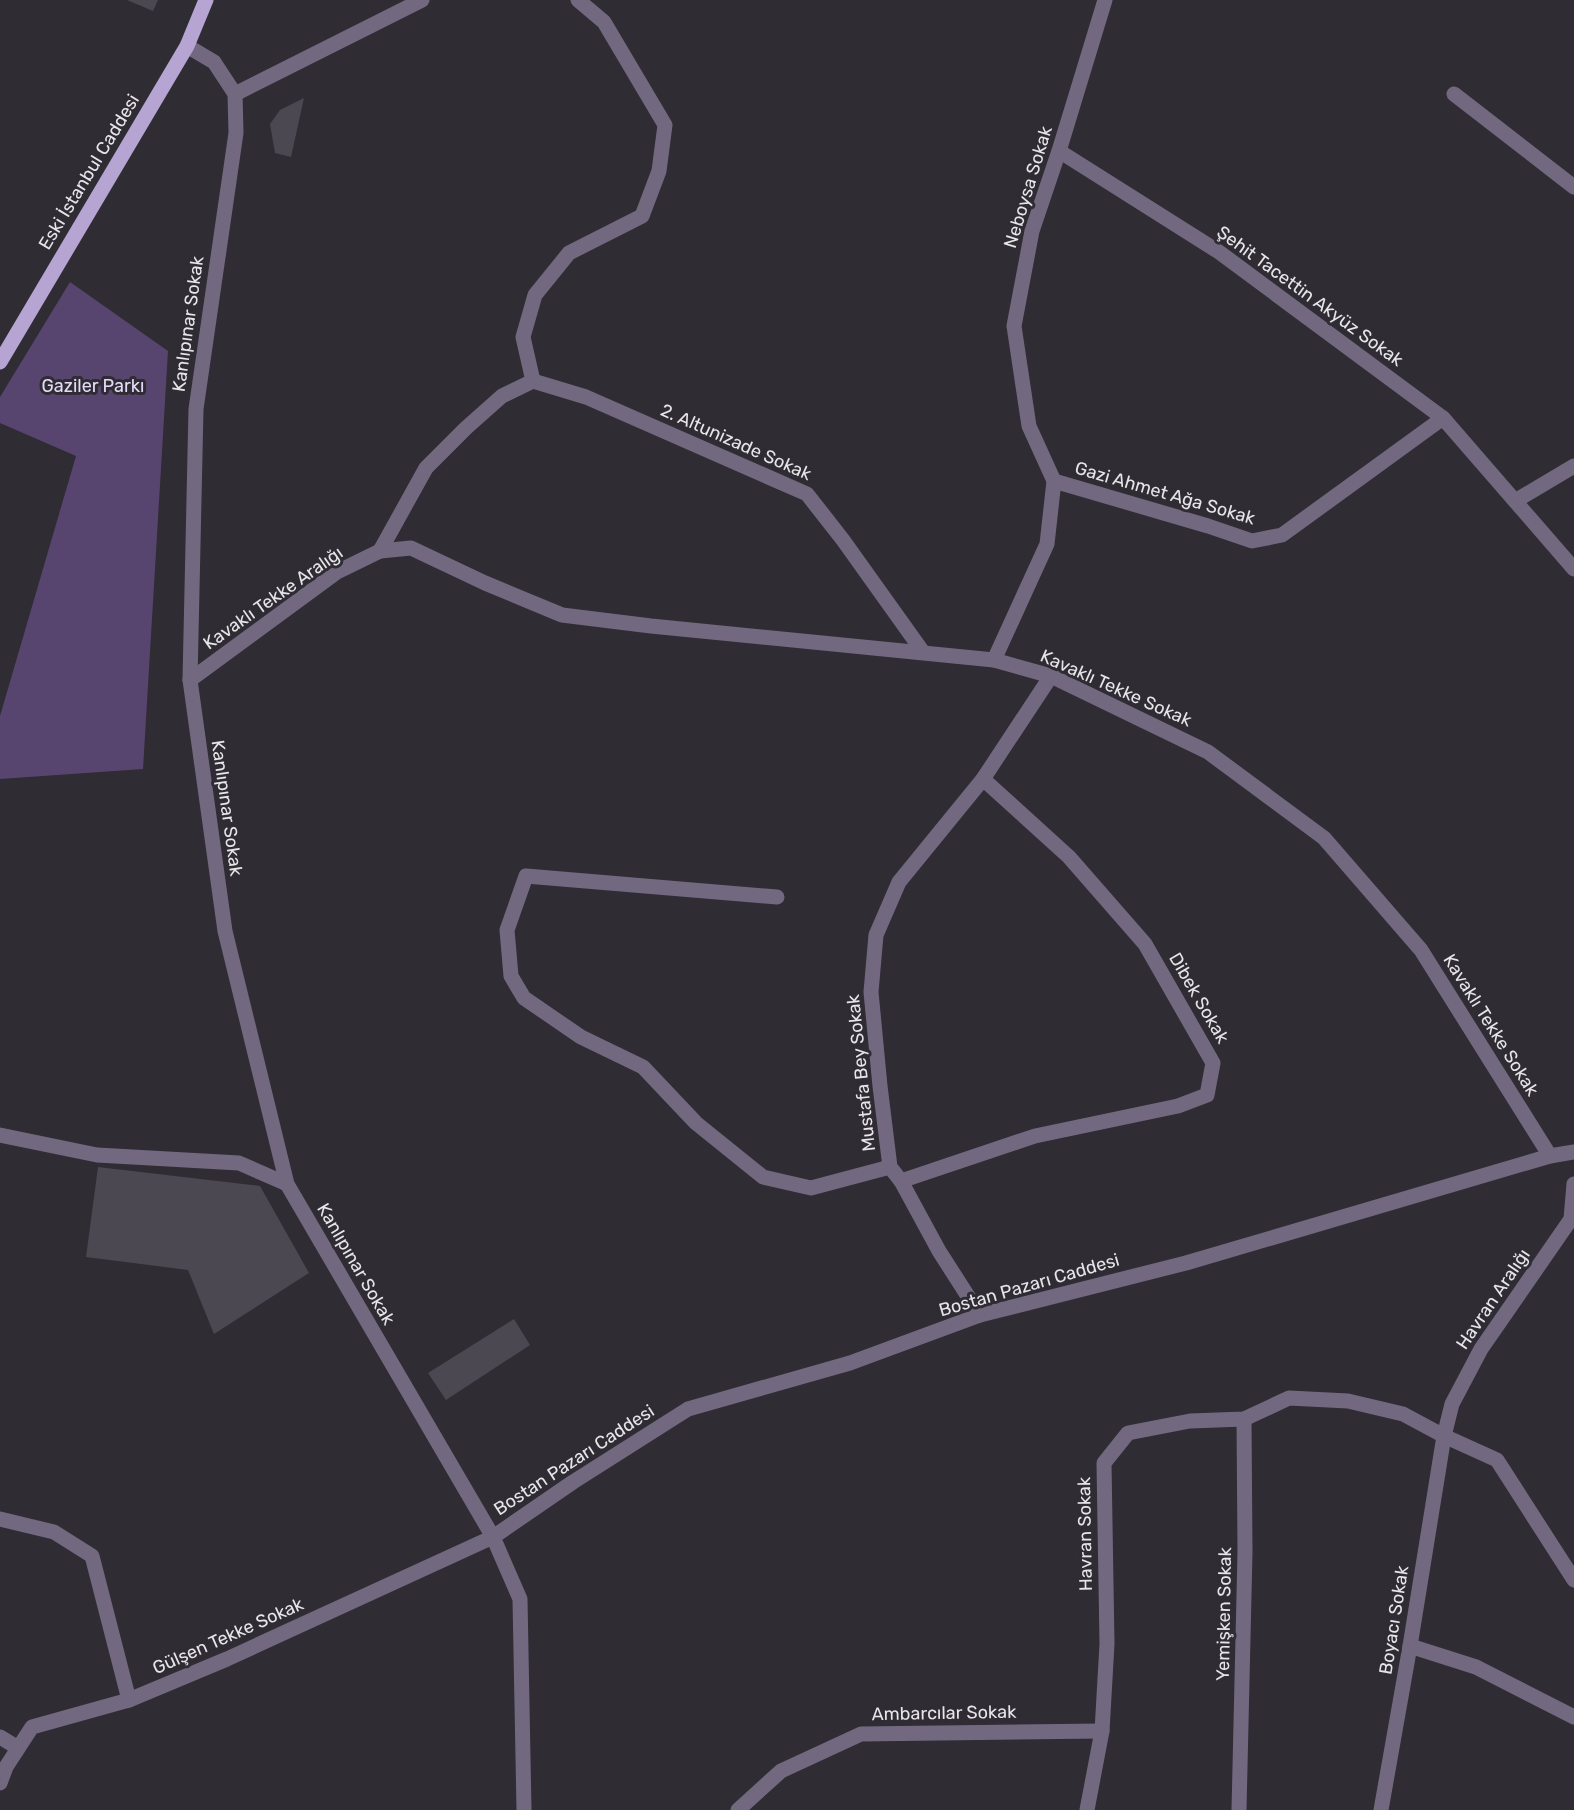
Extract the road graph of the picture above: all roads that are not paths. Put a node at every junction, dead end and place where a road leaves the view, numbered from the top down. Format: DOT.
graph roads {
  1 [pos="206,0"];
  2 [pos="422,0"];
  3 [pos="578,0"];
  4 [pos="1105,0"];
  5 [pos="187,46"];
  6 [pos="235,94"];
  7 [pos="1454,94"];
  8 [pos="1059,151"];
  9 [pos="1574,187"];
  10 [pos="0,362"];
  11 [pos="533,381"];
  12 [pos="1443,418"];
  13 [pos="1574,466"];
  14 [pos="1054,481"];
  15 [pos="1515,501"];
  16 [pos="380,551"];
  17 [pos="1574,569"];
  18 [pos="922,652"];
  19 [pos="994,660"];
  20 [pos="1051,676"];
  21 [pos="190,680"];
  22 [pos="983,779"];
  23 [pos="777,897"];
  24 [pos="0,1135"];
  25 [pos="1574,1152"];
  26 [pos="1550,1156"];
  27 [pos="890,1167"];
  28 [pos="901,1180"];
  29 [pos="287,1184"];
  30 [pos="1574,1184"];
  31 [pos="980,1315"];
  32 [pos="1244,1419"];
  33 [pos="1444,1436"];
  34 [pos="0,1519"];
  35 [pos="493,1537"];
  36 [pos="1574,1580"];
  37 [pos="1410,1646"];
  38 [pos="129,1700"];
  39 [pos="1574,1718"];
  40 [pos="1102,1731"];
  41 [pos="0,1737"];
  42 [pos="18,1748"];
  43 [pos="0,1783"];
  44 [pos="524,1810"];
  45 [pos="738,1810"];
  46 [pos="1087,1810"];
  47 [pos="1239,1810"];
  48 [pos="1381,1810"];
  1 -- 5 [label="main road, Eski İstanbul Caddesi"];
  2 -- 6 [label="street"];
  3 -- 11 [label="street"];
  4 -- 8 [label="street, Neboysa Sokak"];
  5 -- 6 [label="street"];
  5 -- 10 [label="main road, Eski İstanbul Caddesi"];
  6 -- 21 [label="street, Kanlıpınar Sokak"];
  7 -- 9 [label="street"];
  8 -- 12 [label="street, Şehit Tacettin Akyüz Sokak"];
  8 -- 14 [label="street, Neboysa Sokak"];
  11 -- 16 [label="street"];
  11 -- 18 [label="street, 2. Altunizade Sokak"];
  12 -- 14 [label="street, Gazi Ahmet Ağa Sokak"];
  12 -- 15 [label="street, Şehit Tacettin Akyüz Sokak"];
  13 -- 15 [label="street"];
  14 -- 19 [label="street"];
  15 -- 17 [label="street, Şehit Tacettin Akyüz Sokak"];
  16 -- 18 [label="street, Kavaklı Tekke Sokak"];
  16 -- 21 [label="street, Kavaklı Tekke Aralığı"];
  18 -- 19 [label="street, Kavaklı Tekke Sokak"];
  19 -- 20 [label="street, Kavaklı Tekke Sokak"];
  20 -- 22 [label="street, Mustafa Bey Sokak"];
  20 -- 26 [label="street, Kavaklı Tekke Sokak"];
  21 -- 29 [label="street, Kanlıpınar Sokak"];
  22 -- 27 [label="street, Mustafa Bey Sokak"];
  22 -- 28 [label="street, Dibek Sokak"];
  23 -- 27 [label="street"];
  24 -- 29 [label="street"];
  25 -- 26 [label="street, Bostan Pazarı Caddesi"];
  26 -- 31 [label="street, Bostan Pazarı Caddesi"];
  27 -- 28 [label="street, Mustafa Bey Sokak"];
  28 -- 31 [label="street, Mustafa Bey Sokak"];
  29 -- 35 [label="street, Kanlıpınar Sokak"];
  30 -- 33 [label="street, Havran Aralığı"];
  31 -- 35 [label="street, Bostan Pazarı Caddesi"];
  32 -- 33 [label="street, Havran Sokak"];
  32 -- 40 [label="street, Havran Sokak"];
  32 -- 47 [label="street, Yemişken Sokak"];
  33 -- 36 [label="street, Havran Sokak"];
  33 -- 37 [label="street, Boyacı Sokak"];
  34 -- 38 [label="street"];
  35 -- 38 [label="street, Gülşen Tekke Sokak"];
  35 -- 44 [label="street, Kanlıpınar Sokak"];
  37 -- 39 [label="street"];
  37 -- 48 [label="street, Boyacı Sokak"];
  38 -- 42 [label="street, Gülşen Tekke Sokak"];
  40 -- 45 [label="street, Ambarcılar Sokak"];
  40 -- 46 [label="street, Havran Sokak"];
  41 -- 42 [label="street"];
  42 -- 43 [label="street, Gülşen Tekke Sokak"];
}
